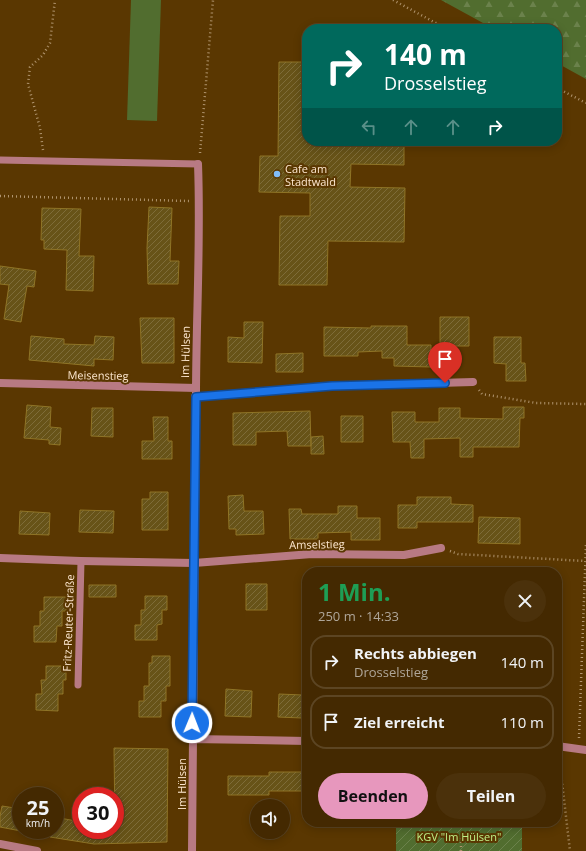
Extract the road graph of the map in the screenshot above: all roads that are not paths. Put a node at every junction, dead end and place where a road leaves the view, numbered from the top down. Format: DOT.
graph roads {
  1 [pos="0,160"];
  2 [pos="198,164"];
  3 [pos="473,382"];
  4 [pos="0,383"];
  5 [pos="196,388"];
  6 [pos="196,397"];
  7 [pos="441,548"];
  8 [pos="0,558"];
  9 [pos="81,562"];
  10 [pos="194,563"];
  11 [pos="78,685"];
  12 [pos="192,738"];
  13 [pos="302,741"];
  14 [pos="562,747"];
  15 [pos="582,750"];
  16 [pos="0,844"];
  17 [pos="37,851"];
  18 [pos="192,851"];
  1 -- 2 [label="lane"];
  2 -- 5 [label="street, Im Hülsen"];
  3 -- 6 [label="street"];
  4 -- 5 [label="street, Meisenstieg"];
  5 -- 6 [label="street, Im Hülsen"];
  6 -- 10 [label="street, Im Hülsen"];
  7 -- 10 [label="street, Amselstieg"];
  8 -- 9 [label="street, Fritz-Reuter-Straße"];
  9 -- 10 [label="street, Fritz-Reuter-Straße"];
  9 -- 11 [label="lane, Fritz-Reuter-Straße"];
  10 -- 12 [label="street, Im Hülsen"];
  12 -- 13 [label="street"];
  12 -- 18 [label="street, Im Hülsen"];
  14 -- 15 [label="street"];
  16 -- 17 [label="street"];
}
